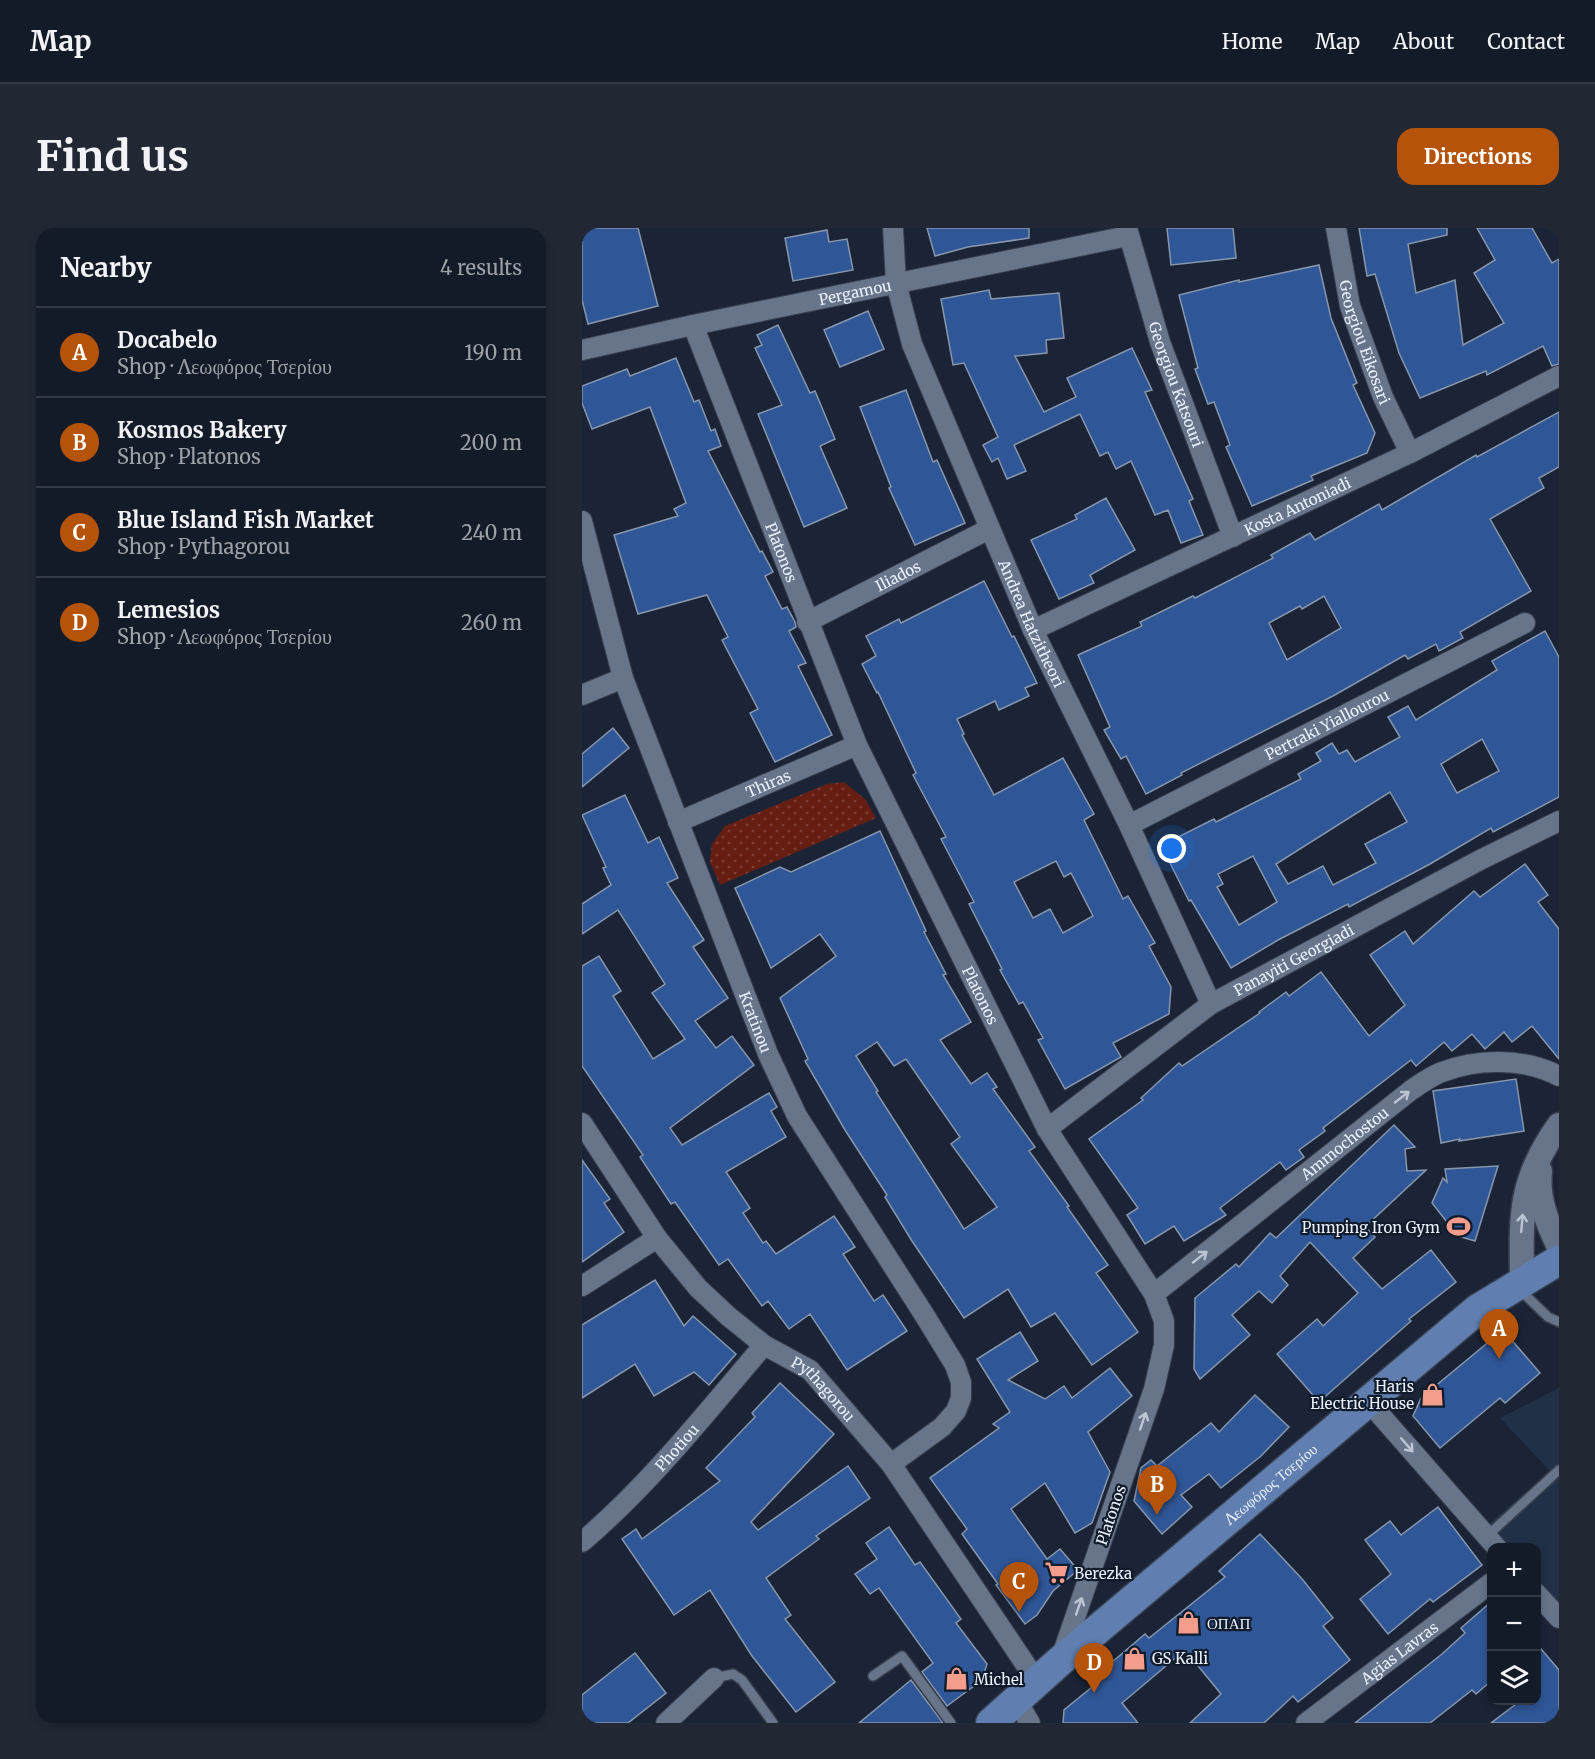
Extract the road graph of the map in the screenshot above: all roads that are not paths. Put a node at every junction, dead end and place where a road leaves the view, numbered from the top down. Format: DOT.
graph roads {
  1 [pos="893,228"];
  2 [pos="1336,228"];
  3 [pos="1127,232"];
  4 [pos="896,284"];
  5 [pos="693,325"];
  6 [pos="582,350"];
  7 [pos="1559,376"];
  8 [pos="1410,453"];
  9 [pos="582,521"];
  10 [pos="989,529"];
  11 [pos="1233,537"];
  12 [pos="807,622"];
  13 [pos="1525,623"];
  14 [pos="1033,630"];
  15 [pos="623,678"];
  16 [pos="582,695"];
  17 [pos="857,745"];
  18 [pos="1559,820"];
  19 [pos="678,822"];
  20 [pos="1130,825"];
  21 [pos="1211,1004"];
  22 [pos="1559,1076"];
  23 [pos="582,1123"];
  24 [pos="1559,1125"];
  25 [pos="1047,1129"];
  26 [pos="1543,1148"];
  27 [pos="1539,1191"];
  28 [pos="1559,1214"];
  29 [pos="657,1238"];
  30 [pos="1559,1247"];
  31 [pos="1559,1260"];
  32 [pos="1518,1284"];
  33 [pos="582,1287"];
  34 [pos="1154,1294"];
  35 [pos="1559,1322"];
  36 [pos="764,1345"];
  37 [pos="1368,1401"];
  38 [pos="891,1464"];
  39 [pos="1559,1470"];
  40 [pos="582,1542"];
  41 [pos="1492,1542"];
  42 [pos="1487,1585"];
  43 [pos="1540,1597"];
  44 [pos="1559,1618"];
  45 [pos="1060,1661"];
  46 [pos="873,1676"];
  47 [pos="714,1678"];
  48 [pos="1028,1702"];
  49 [pos="666,1723"];
  50 [pos="773,1723"];
  51 [pos="951,1723"];
  52 [pos="992,1723"];
  53 [pos="1306,1723"];
  1 -- 4 [label="street, Andrea Hatzitheori"];
  2 -- 8 [label="street, Georgiou Eikosari"];
  3 -- 4 [label="street, Pergamou"];
  3 -- 11 [label="street, Georgiou Katsouri"];
  4 -- 5 [label="street, Pergamou"];
  4 -- 10 [label="street, Andrea Hatzitheori"];
  5 -- 6 [label="street, Pergamou"];
  5 -- 12 [label="street, Platonos"];
  7 -- 8 [label="street, Kosta Antoniadi"];
  8 -- 11 [label="street, Kosta Antoniadi"];
  9 -- 15 [label="street, Kratinou"];
  10 -- 12 [label="street, Iliados"];
  10 -- 14 [label="street, Andrea Hatzitheori"];
  11 -- 14 [label="street, Kosta Antoniadi"];
  12 -- 17 [label="street, Platonos"];
  13 -- 20 [label="street, Pertraki Yiallourou"];
  14 -- 20 [label="street, Andrea Hatzitheori"];
  15 -- 16 [label="street"];
  15 -- 19 [label="street, Kratinou"];
  17 -- 19 [label="street, Thiras"];
  17 -- 25 [label="street, Platonos"];
  18 -- 21 [label="street, Panayiti Georgiadi"];
  19 -- 38 [label="street, Kratinou"];
  20 -- 21 [label="street, Andrea Hatzitheori"];
  21 -- 25 [label="street, Panayiti Georgiadi"];
  34 -- 22 [label="street, Ammochostou, one-way"];
  23 -- 29 [label="street, Pythagorou"];
  24 -- 26 [label="street"];
  25 -- 34 [label="street, Platonos"];
  26 -- 27 [label="street"];
  32 -- 26 [label="street, one-way"];
  27 -- 28 [label="street"];
  27 -- 30 [label="street"];
  29 -- 33 [label="street"];
  29 -- 36 [label="street, Pythagorou"];
  31 -- 32 [label="main road, Λεωφόρος Τσερίου"];
  32 -- 35 [label="lane"];
  32 -- 37 [label="main road, Λεωφόρος Τσερίου"];
  45 -- 34 [label="street, Platonos, one-way"];
  36 -- 38 [label="street, Pythagorou"];
  36 -- 40 [label="street, Photiou"];
  37 -- 41 [label="street, one-way"];
  37 -- 45 [label="main road, Λεωφόρος Τσερίου"];
  38 -- 48 [label="street, Pythagorou"];
  39 -- 41 [label="lane"];
  42 -- 53 [label="street, Agias Lavras"];
  43 -- 44 [label="street"];
  45 -- 48 [label="main road, Λεωφόρος Τσερίου"];
  46 -- 51 [label="lane"];
  47 -- 49 [label="street"];
  47 -- 50 [label="lane"];
  48 -- 52 [label="main road, Λεωφόρος Τσερίου"];
}
